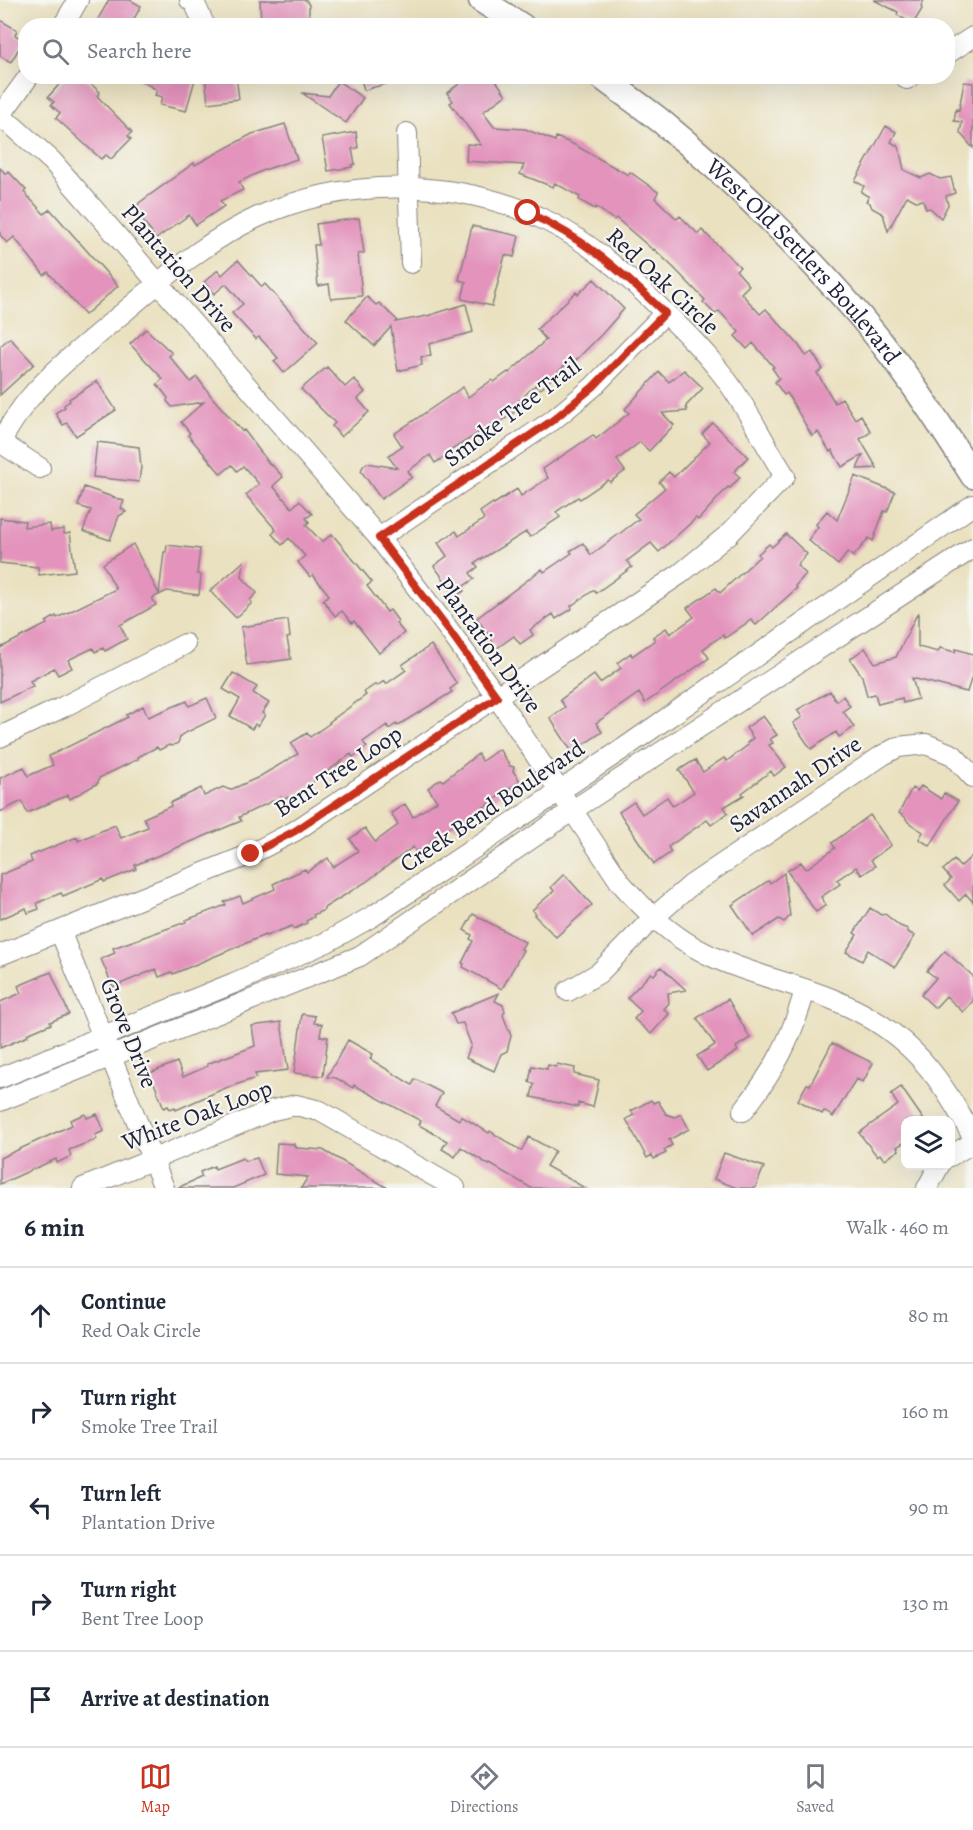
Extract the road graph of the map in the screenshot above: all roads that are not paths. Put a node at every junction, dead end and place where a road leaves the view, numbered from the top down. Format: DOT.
graph roads {
  1 [pos="78,0"];
  2 [pos="190,0"];
  3 [pos="481,0"];
  4 [pos="68,18"];
  5 [pos="201,18"];
  6 [pos="509,18"];
  7 [pos="973,38"];
  8 [pos="955,49"];
  9 [pos="23,84"];
  10 [pos="611,84"];
  11 [pos="0,117"];
  12 [pos="407,133"];
  13 [pos="409,187"];
  14 [pos="411,264"];
  15 [pos="159,283"];
  16 [pos="665,313"];
  17 [pos="0,442"];
  18 [pos="40,468"];
  19 [pos="973,476"];
  20 [pos="973,505"];
  21 [pos="379,538"];
  22 [pos="973,548"];
  23 [pos="185,644"];
  24 [pos="497,697"];
  25 [pos="0,737"];
  26 [pos="973,777"];
  27 [pos="560,792"];
  28 [pos="573,810"];
  29 [pos="653,918"];
  30 [pos="60,931"];
  31 [pos="0,955"];
  32 [pos="805,990"];
  33 [pos="568,992"];
  34 [pos="106,1046"];
  35 [pos="0,1078"];
  36 [pos="0,1101"];
  37 [pos="743,1111"];
  38 [pos="973,1137"];
  39 [pos="973,1143"];
  40 [pos="955,1154"];
  41 [pos="152,1159"];
  42 [pos="937,1170"];
  43 [pos="83,1188"];
  44 [pos="164,1188"];
  45 [pos="455,1188"];
  46 [pos="927,1188"];
  1 -- 4 [label="street"];
  2 -- 5 [label="street"];
  3 -- 6 [label="main road"];
  7 -- 8 [label="street"];
  9 -- 11 [label="street"];
  10 -- 19 [label="main road, West Old Settlers Boulevard"];
  11 -- 15 [label="street, Plantation Drive"];
  12 -- 13 [label="street"];
  13 -- 14 [label="street"];
  13 -- 15 [label="street, Red Oak Circle"];
  13 -- 16 [label="street, Red Oak Circle"];
  15 -- 17 [label="street, Red Oak Circle"];
  15 -- 21 [label="street, Plantation Drive"];
  16 -- 21 [label="street, Smoke Tree Trail"];
  16 -- 24 [label="street, Red Oak Circle"];
  17 -- 18 [label="street"];
  20 -- 27 [label="street, Creek Bend Boulevard"];
  21 -- 24 [label="street, Plantation Drive"];
  22 -- 28 [label="street, Creek Bend Boulevard"];
  23 -- 25 [label="street"];
  24 -- 27 [label="street, Plantation Drive"];
  24 -- 30 [label="street, Bent Tree Loop"];
  26 -- 29 [label="street, Savannah Drive"];
  27 -- 28 [label="street, Plantation Drive"];
  27 -- 34 [label="street, Creek Bend Boulevard"];
  28 -- 29 [label="street, Plantation Drive"];
  28 -- 34 [label="street, Creek Bend Boulevard"];
  29 -- 32 [label="street, Plantation Drive"];
  29 -- 33 [label="street, Savannah Drive"];
  30 -- 31 [label="street, Bent Tree Loop"];
  30 -- 34 [label="street, Grove Drive"];
  32 -- 37 [label="street"];
  32 -- 38 [label="street, Plantation Drive"];
  34 -- 35 [label="street, Creek Bend Boulevard"];
  34 -- 36 [label="street, Creek Bend Boulevard"];
  34 -- 41 [label="street, Grove Drive"];
  39 -- 40 [label="street"];
  41 -- 43 [label="street, White Oak Loop"];
  41 -- 44 [label="street, Grove Drive"];
  41 -- 45 [label="street, White Oak Loop"];
  42 -- 46 [label="street"];
}
